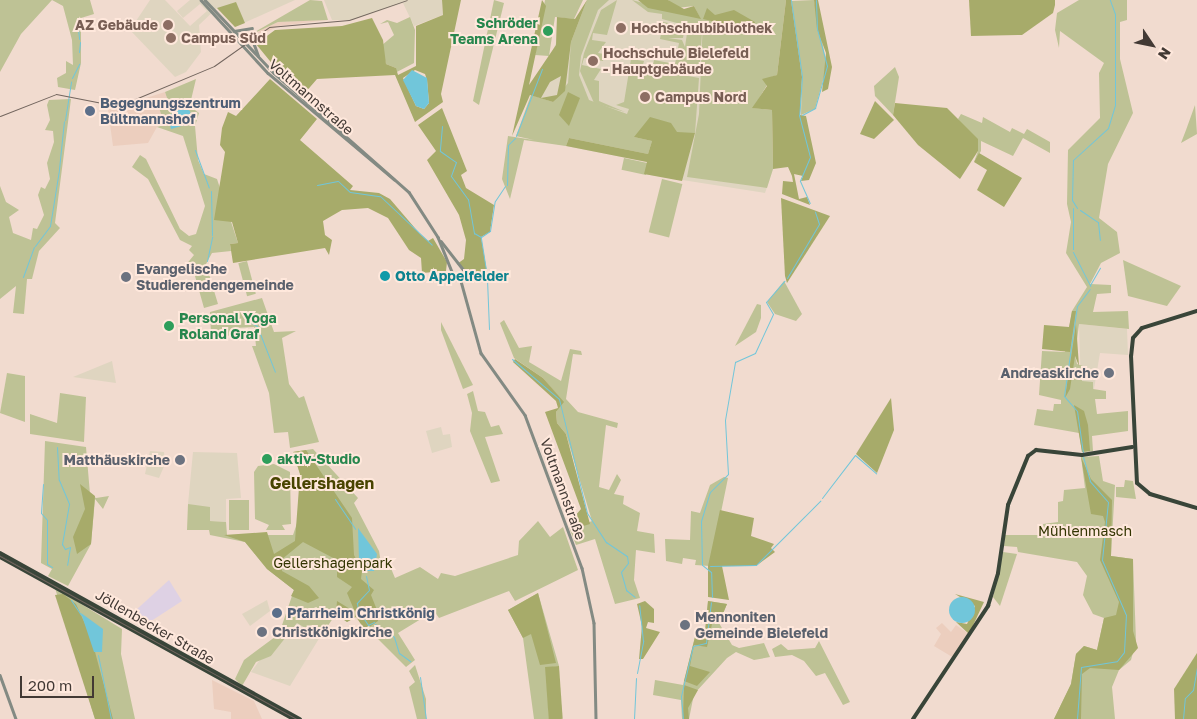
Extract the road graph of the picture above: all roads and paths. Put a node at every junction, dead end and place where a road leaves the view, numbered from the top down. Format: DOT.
graph roads {
  1 [pos="201,0"];
  2 [pos="205,0"];
  3 [pos="252,28"];
  4 [pos="234,30"];
  5 [pos="258,35"];
  6 [pos="258,58"];
  7 [pos="395,179"];
  8 [pos="438,237"];
  9 [pos="459,270"];
  10 [pos="455,272"];
  11 [pos="461,281"];
  12 [pos="1197,311"];
  13 [pos="1132,447"];
  14 [pos="1197,508"];
  15 [pos="0,553"];
  16 [pos="0,557"];
  17 [pos="0,675"];
  18 [pos="16,719"];
  19 [pos="293,719"];
  20 [pos="300,719"];
  21 [pos="596,719"];
  22 [pos="913,719"];
  1 -- 7 [label="street, Voltmannstraße"];
  2 -- 4 [label="street, Voltmannstraße"];
  3 -- 4 [label="street"];
  4 -- 6 [label="street, Voltmannstraße"];
  5 -- 6 [label="street"];
  6 -- 7 [label="street, Voltmannstraße"];
  7 -- 8 [label="street, Voltmannstraße"];
  8 -- 9 [label="street, Voltmannstraße"];
  8 -- 10 [label="street, Voltmannstraße"];
  9 -- 10 [label="street"];
  9 -- 11 [label="street"];
  10 -- 11 [label="street, Voltmannstraße"];
  11 -- 21 [label="street, Voltmannstraße"];
  12 -- 13 [label="main road"];
  13 -- 14 [label="main road"];
  13 -- 22 [label="main road"];
  15 -- 20 [label="main road, Jöllenbecker Straße"];
  16 -- 19 [label="main road, Jöllenbecker Straße"];
  17 -- 18 [label="street"];
}
